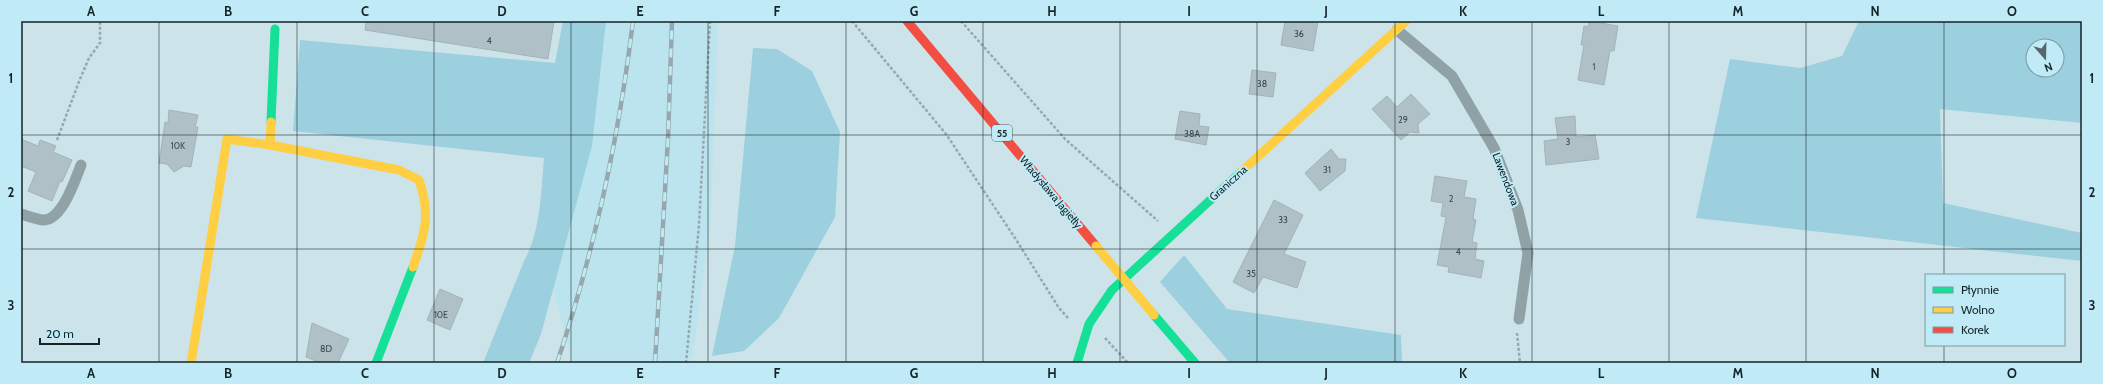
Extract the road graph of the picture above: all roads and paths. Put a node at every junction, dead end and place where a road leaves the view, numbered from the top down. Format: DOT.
graph roads {
  1 [pos="100,21"];
  2 [pos="710,21"];
  3 [pos="852,21"];
  4 [pos="907,21"];
  5 [pos="961,21"];
  6 [pos="1406,21"];
  7 [pos="276,25"];
  8 [pos="1397,30"];
  9 [pos="57,140"];
  10 [pos="270,145"];
  11 [pos="81,165"];
  12 [pos="21,214"];
  13 [pos="1172,233"];
  14 [pos="1519,319"];
  15 [pos="1088,326"];
  16 [pos="191,363"];
  17 [pos="376,363"];
  18 [pos="686,363"];
  19 [pos="1077,363"];
  20 [pos="1128,363"];
  21 [pos="1195,363"];
  22 [pos="1520,363"];
  1 -- 9 [label="path"];
  2 -- 18 [label="path"];
  3 -- 15 [label="path"];
  4 -- 21 [label="street, Władysława Jagiełły / 55, bridge"];
  5 -- 13 [label="path"];
  6 -- 8 [label="street, Graniczna"];
  7 -- 10 [label="street"];
  8 -- 13 [label="street, Graniczna"];
  8 -- 14 [label="lane, Lawendowa"];
  10 -- 16 [label="street"];
  10 -- 17 [label="street"];
  11 -- 12 [label="lane"];
  13 -- 15 [label="street, Graniczna"];
  14 -- 22 [label="path"];
  15 -- 19 [label="street, Graniczna"];
  15 -- 20 [label="path"];
}
